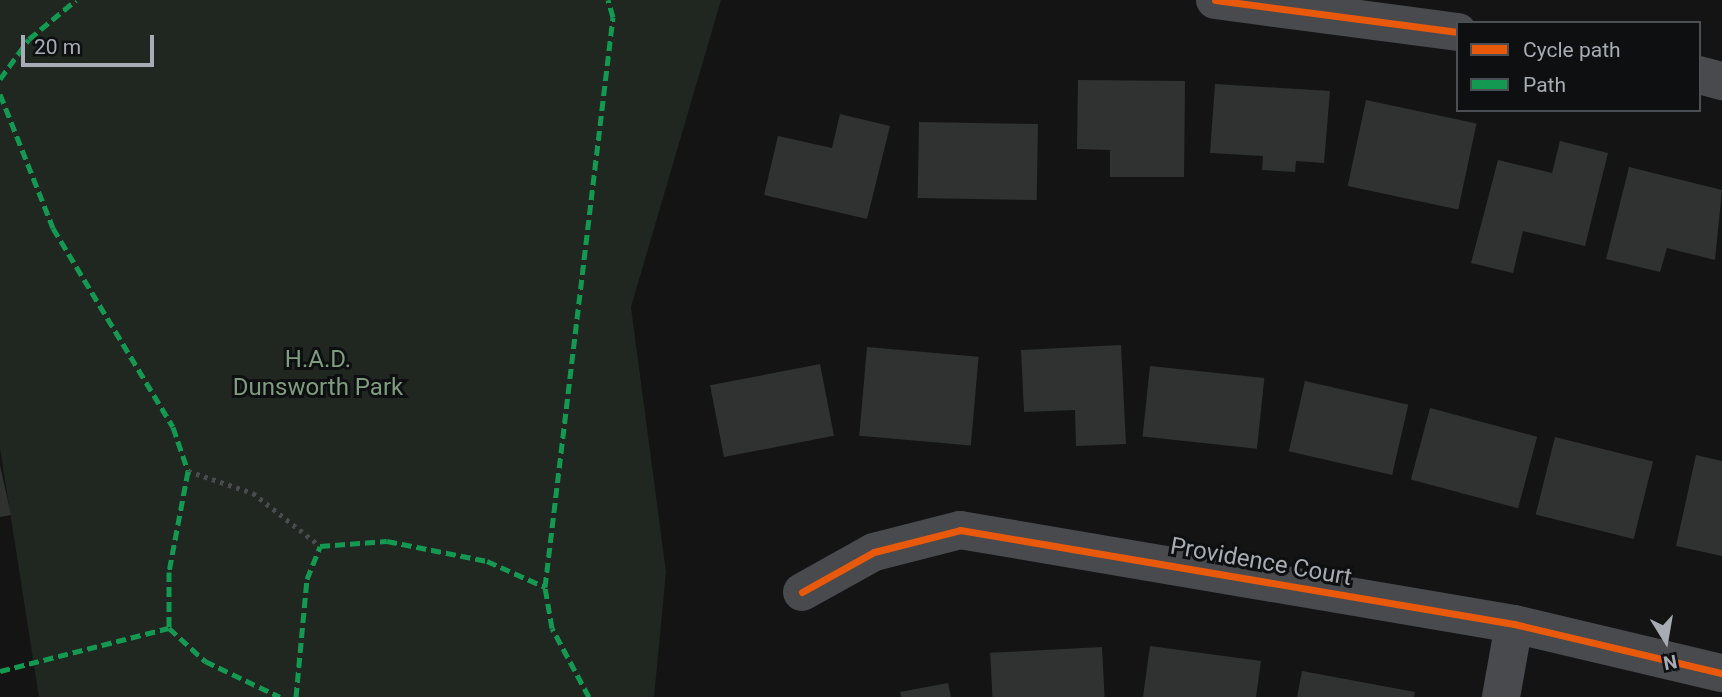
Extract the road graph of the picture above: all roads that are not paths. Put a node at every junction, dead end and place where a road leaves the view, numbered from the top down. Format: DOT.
graph roads {
  1 [pos="1215,0"];
  2 [pos="1456,32"];
  3 [pos="1701,76"];
  4 [pos="1722,81"];
  5 [pos="802,592"];
  6 [pos="1514,624"];
  7 [pos="1722,673"];
  8 [pos="1501,697"];
  1 -- 2 [label="street"];
  3 -- 4 [label="street"];
  5 -- 6 [label="street, Providence Court"];
  6 -- 7 [label="street, Providence Court"];
  6 -- 8 [label="street"];
}
